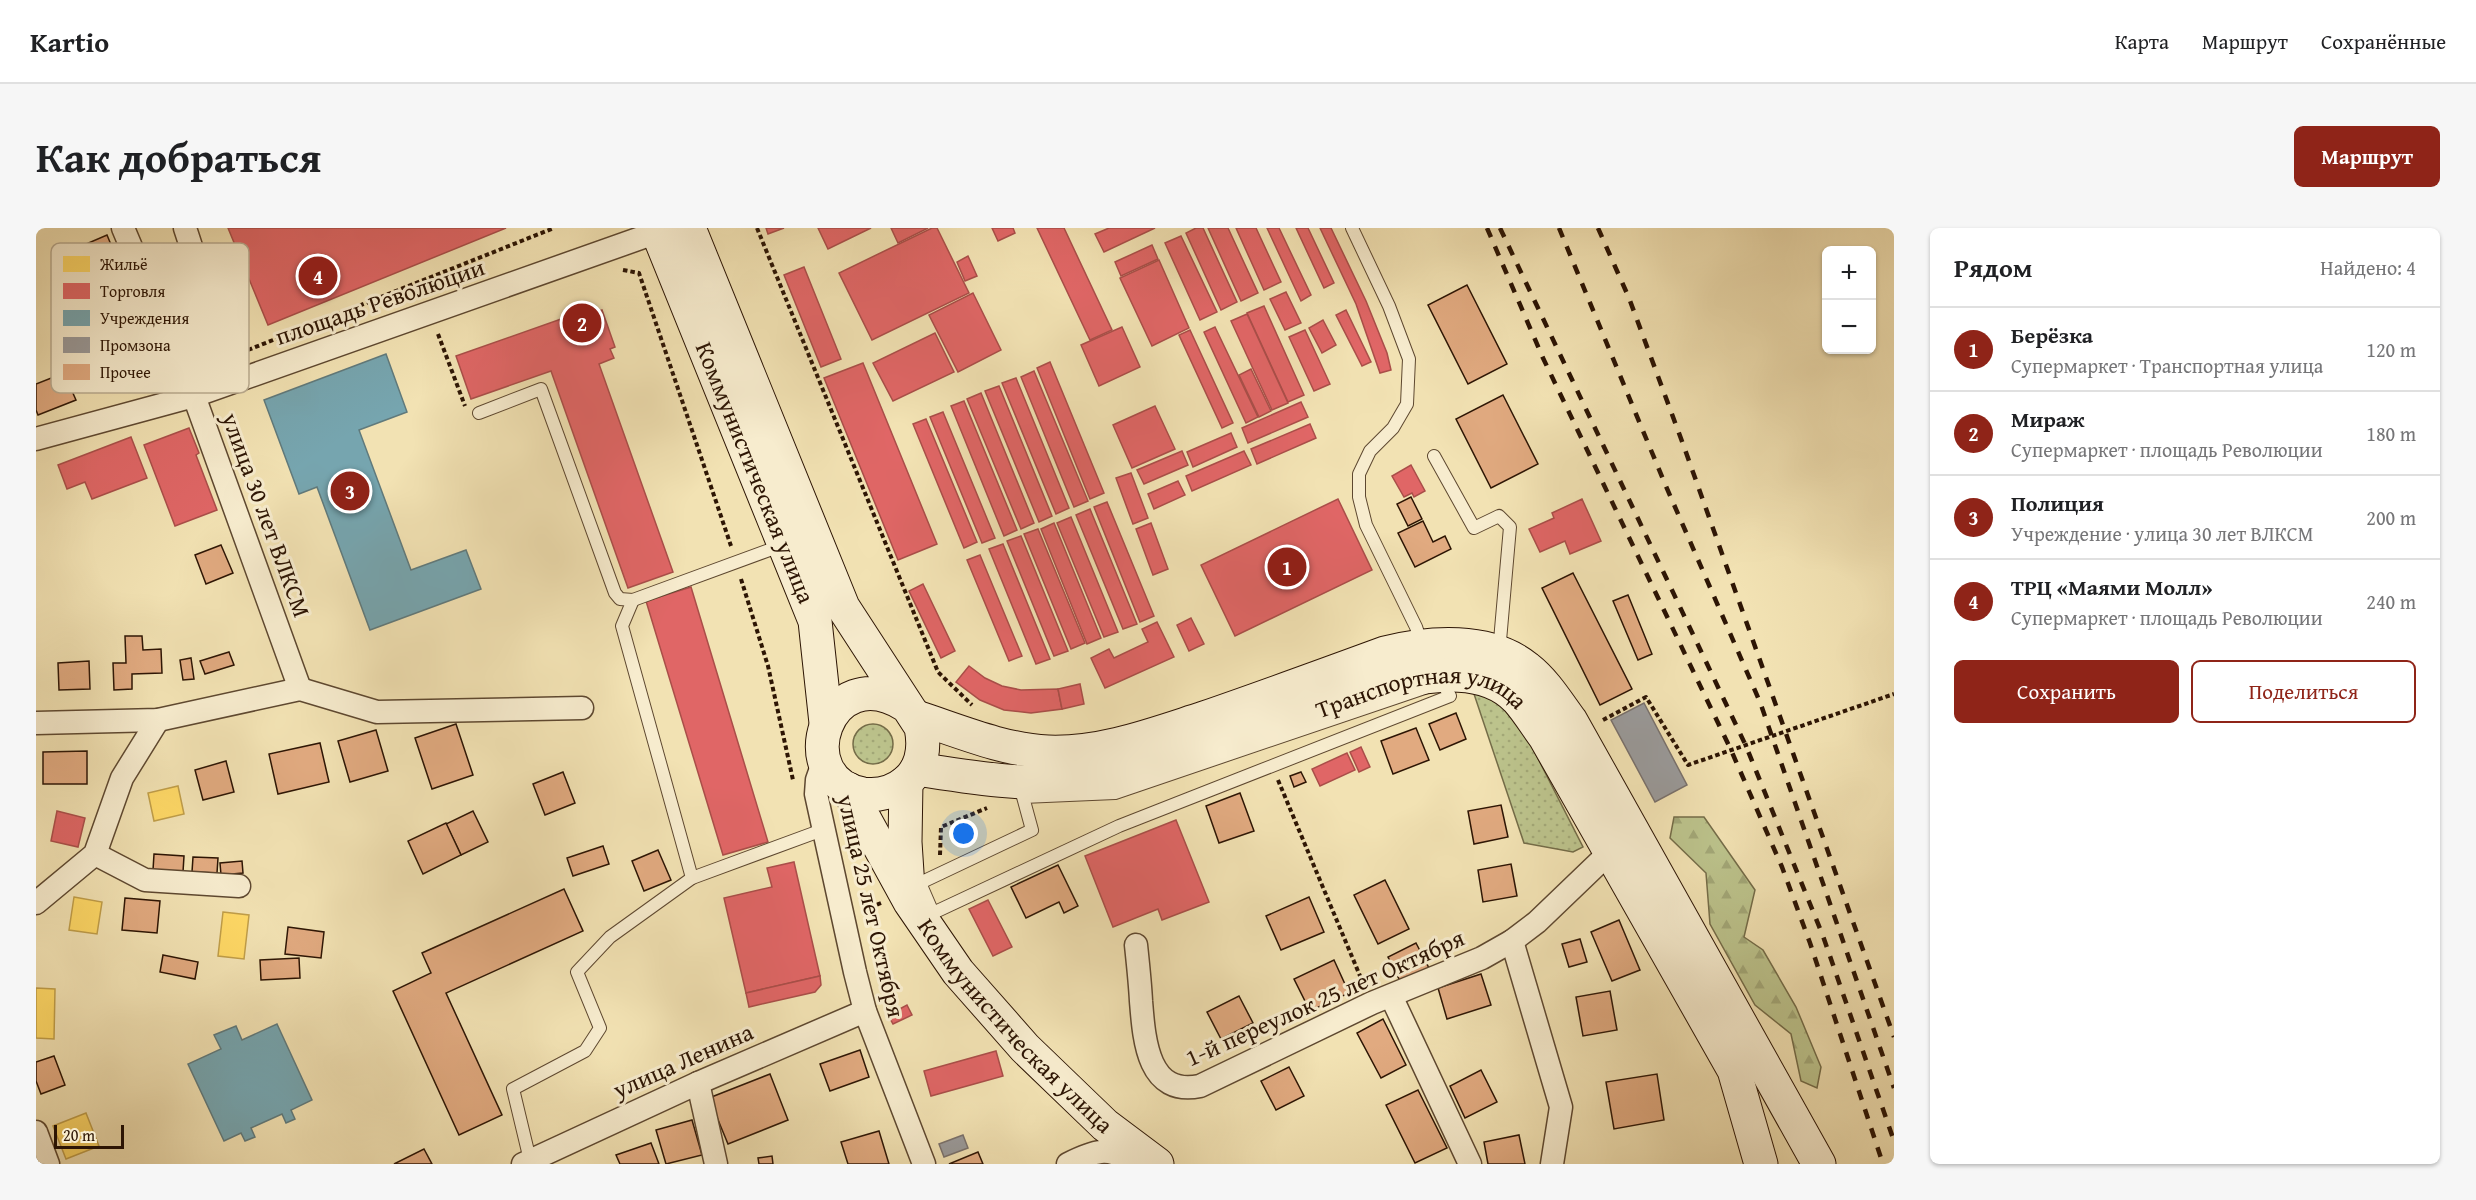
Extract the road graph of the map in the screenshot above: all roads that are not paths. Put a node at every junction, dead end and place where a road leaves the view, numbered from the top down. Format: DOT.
graph roads {
  1 [pos="123,228"];
  2 [pos="185,228"];
  3 [pos="1352,228"];
  4 [pos="668,229"];
  5 [pos="129,243"];
  6 [pos="190,243"];
  7 [pos="249,376"];
  8 [pos="193,393"];
  9 [pos="202,393"];
  10 [pos="194,396"];
  11 [pos="478,413"];
  12 [pos="36,439"];
  13 [pos="1434,456"];
  14 [pos="784,544"];
  15 [pos="633,600"];
  16 [pos="1499,652"];
  17 [pos="1426,660"];
  18 [pos="300,689"];
  19 [pos="582,708"];
  20 [pos="911,711"];
  21 [pos="159,720"];
  22 [pos="36,723"];
  23 [pos="826,723"];
  24 [pos="824,760"];
  25 [pos="1272,766"];
  26 [pos="911,776"];
  27 [pos="848,789"];
  28 [pos="825,829"];
  29 [pos="1611,851"];
  30 [pos="95,854"];
  31 [pos="692,878"];
  32 [pos="239,886"];
  33 [pos="910,902"];
  34 [pos="36,903"];
  35 [pos="1512,941"];
  36 [pos="1136,945"];
  37 [pos="1381,999"];
  38 [pos="865,1011"];
  39 [pos="698,1083"];
  40 [pos="36,1132"];
  41 [pos="527,1162"];
  42 [pos="48,1164"];
  43 [pos="716,1164"];
  44 [pos="924,1164"];
  45 [pos="1068,1164"];
  46 [pos="1132,1164"];
  47 [pos="1157,1164"];
  48 [pos="1470,1164"];
  49 [pos="1552,1164"];
  50 [pos="1761,1164"];
  51 [pos="1792,1164"];
  52 [pos="1818,1164"];
  1 -- 5 [label="street, улица 30 лет ВЛКСМ"];
  2 -- 6 [label="street, улица 30 лет ВЛКСМ"];
  3 -- 17 [label="lane"];
  4 -- 7 [label="street, площадь Революции"];
  4 -- 14 [label="street, Коммунистическая улица"];
  4 -- 20 [label="street, Коммунистическая улица"];
  8 -- 10 [label="street, улица 30 лет ВЛКСМ"];
  9 -- 10 [label="street, площадь Революции"];
  10 -- 12 [label="street, площадь Революции"];
  10 -- 18 [label="street, улица 30 лет ВЛКСМ"];
  11 -- 15 [label="lane"];
  13 -- 16 [label="lane"];
  14 -- 15 [label="lane"];
  14 -- 23 [label="street, Коммунистическая улица"];
  15 -- 31 [label="lane"];
  16 -- 17 [label="street, Транспортная улица"];
  16 -- 52 [label="street, Транспортная улица"];
  17 -- 20 [label="street, Транспортная улица"];
  17 -- 26 [label="street, Транспортная улица"];
  17 -- 29 [label="street, Транспортная улица"];
  18 -- 19 [label="street"];
  18 -- 21 [label="street"];
  20 -- 23 [label="street"];
  20 -- 26 [label="street"];
  21 -- 22 [label="street"];
  21 -- 30 [label="street"];
  23 -- 24 [label="street"];
  24 -- 27 [label="street"];
  24 -- 28 [label="street, улица 25 лет Октября"];
  25 -- 25 [label="lane"];
  26 -- 27 [label="street"];
  26 -- 33 [label="street, Коммунистическая улица"];
  27 -- 33 [label="street, Коммунистическая улица"];
  28 -- 31 [label="lane"];
  28 -- 38 [label="street, улица 25 лет Октября"];
  29 -- 35 [label="street, 1-й переулок 25 лет Октября"];
  29 -- 50 [label="street, Транспортная улица"];
  30 -- 32 [label="street"];
  30 -- 34 [label="street"];
  31 -- 41 [label="lane"];
  33 -- 47 [label="street, Коммунистическая улица"];
  35 -- 37 [label="street, 1-й переулок 25 лет Октября"];
  35 -- 49 [label="street"];
  36 -- 37 [label="street, 1-й переулок 25 лет Октября"];
  37 -- 48 [label="street"];
  38 -- 39 [label="street, улица Ленина"];
  38 -- 44 [label="street, улица 25 лет Октября"];
  39 -- 41 [label="street, улица Ленина"];
  39 -- 43 [label="street"];
  40 -- 42 [label="street"];
  45 -- 46 [label="street"];
  51 -- 52 [label="street, Транспортная улица"];
}
